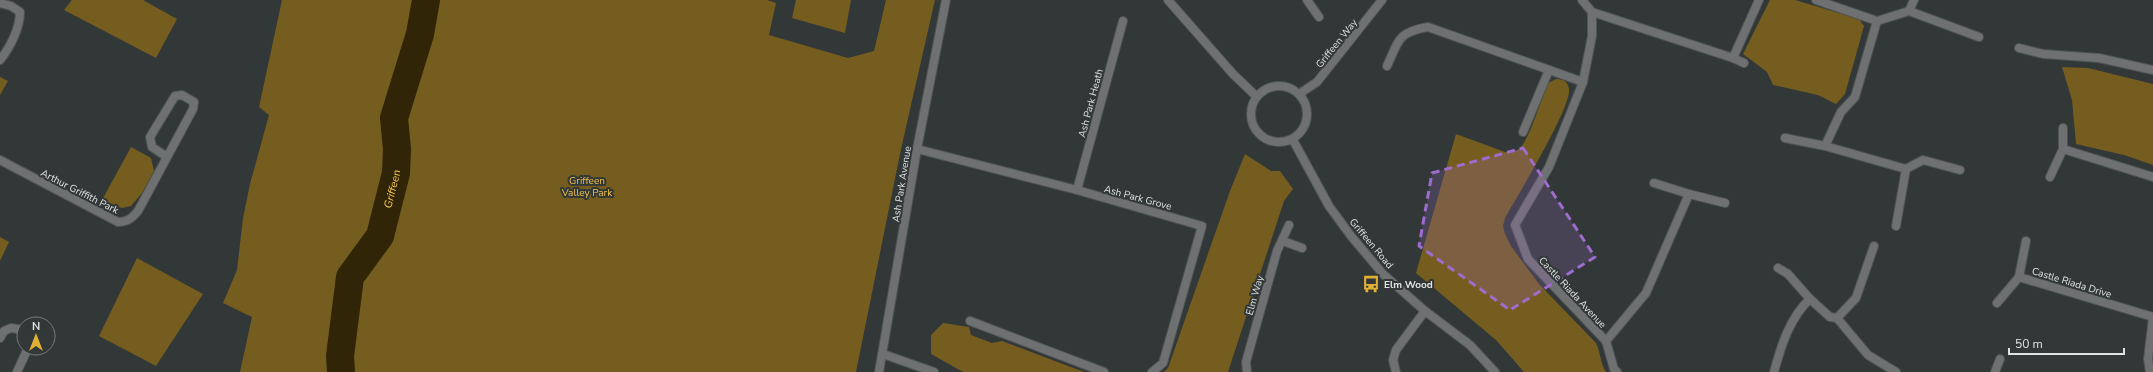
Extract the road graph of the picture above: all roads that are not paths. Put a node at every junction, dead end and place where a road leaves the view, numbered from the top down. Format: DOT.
graph roads {
  1 [pos="946,0"];
  2 [pos="1168,0"];
  3 [pos="1307,0"];
  4 [pos="1382,0"];
  5 [pos="1582,0"];
  6 [pos="1759,0"];
  7 [pos="1816,0"];
  8 [pos="1914,0"];
  9 [pos="0,3"];
  10 [pos="1909,11"];
  11 [pos="1592,12"];
  12 [pos="1319,17"];
  13 [pos="1123,21"];
  14 [pos="1877,21"];
  15 [pos="1980,37"];
  16 [pos="2019,48"];
  17 [pos="1733,58"];
  18 [pos="0,60"];
  19 [pos="1744,64"];
  20 [pos="1387,66"];
  21 [pos="1549,70"];
  22 [pos="2153,70"];
  23 [pos="1583,82"];
  24 [pos="1299,94"];
  25 [pos="1256,96"];
  26 [pos="2063,128"];
  27 [pos="1523,132"];
  28 [pos="1785,138"];
  29 [pos="1293,140"];
  30 [pos="1825,146"];
  31 [pos="917,149"];
  32 [pos="2063,149"];
  33 [pos="167,157"];
  34 [pos="0,160"];
  35 [pos="1906,169"];
  36 [pos="1960,170"];
  37 [pos="2050,177"];
  38 [pos="2153,177"];
  39 [pos="1654,183"];
  40 [pos="1076,190"];
  41 [pos="1688,194"];
  42 [pos="1725,203"];
  43 [pos="1289,225"];
  44 [pos="1896,226"];
  45 [pos="1283,241"];
  46 [pos="2026,241"];
  47 [pos="1874,246"];
  48 [pos="1302,248"];
  49 [pos="1778,268"];
  50 [pos="2019,276"];
  51 [pos="1810,298"];
  52 [pos="1997,303"];
  53 [pos="1425,311"];
  54 [pos="2153,317"];
  55 [pos="1837,318"];
  56 [pos="970,321"];
  57 [pos="16,329"];
  58 [pos="0,338"];
  59 [pos="1606,342"];
  60 [pos="883,354"];
  61 [pos="24,356"];
  62 [pos="2000,359"];
  63 [pos="17,372"];
  64 [pos="879,372"];
  65 [pos="934,372"];
  66 [pos="1104,372"];
  67 [pos="1152,372"];
  68 [pos="1247,372"];
  69 [pos="1396,372"];
  70 [pos="1495,372"];
  71 [pos="1617,372"];
  72 [pos="1774,372"];
  73 [pos="1896,372"];
  74 [pos="1995,372"];
  75 [pos="2150,372"];
  1 -- 31 [label="street, Ash Park Avenue"];
  2 -- 25 [label="street"];
  3 -- 12 [label="street"];
  4 -- 24 [label="street, Griffeen Way"];
  5 -- 11 [label="street"];
  6 -- 17 [label="street"];
  7 -- 14 [label="street"];
  8 -- 10 [label="street"];
  9 -- 18 [label="street"];
  10 -- 14 [label="street"];
  10 -- 15 [label="street"];
  11 -- 17 [label="street"];
  11 -- 23 [label="street, Castle Riada Avenue"];
  13 -- 40 [label="street, Ash Park Heath"];
  14 -- 30 [label="street"];
  16 -- 22 [label="street"];
  17 -- 19 [label="street"];
  20 -- 21 [label="street"];
  21 -- 23 [label="street"];
  21 -- 27 [label="street"];
  23 -- 59 [label="street, Castle Riada Avenue"];
  24 -- 25 [label="street"];
  24 -- 29 [label="street"];
  25 -- 29 [label="street"];
  26 -- 32 [label="street"];
  28 -- 30 [label="street"];
  29 -- 53 [label="street, Griffeen Road"];
  30 -- 35 [label="street"];
  31 -- 40 [label="street, Ash Park Grove"];
  31 -- 60 [label="street, Ash Park Avenue"];
  32 -- 37 [label="street"];
  32 -- 38 [label="street"];
  33 -- 33 [label="street, Arthur Griffith Park"];
  33 -- 34 [label="street, Arthur Griffith Park"];
  35 -- 36 [label="street"];
  35 -- 44 [label="street"];
  39 -- 41 [label="street"];
  40 -- 67 [label="street, Ash Park Grove"];
  41 -- 42 [label="street"];
  41 -- 59 [label="street, Castle Riada Avenue"];
  43 -- 45 [label="street, Elm Way"];
  45 -- 48 [label="street"];
  45 -- 68 [label="street, Elm Way"];
  46 -- 50 [label="street"];
  47 -- 55 [label="street"];
  49 -- 51 [label="street"];
  50 -- 52 [label="street, Castle Riada Drive"];
  50 -- 54 [label="street, Castle Riada Drive"];
  51 -- 55 [label="street"];
  51 -- 72 [label="street"];
  53 -- 69 [label="street"];
  53 -- 70 [label="street, Griffeen Road"];
  54 -- 75 [label="street, Castle Riada Drive"];
  55 -- 73 [label="street"];
  56 -- 66 [label="street"];
  57 -- 58 [label="street"];
  59 -- 71 [label="street, Castle Riada Avenue"];
  60 -- 64 [label="street, Ash Park Avenue"];
  60 -- 65 [label="street"];
  61 -- 63 [label="street"];
  62 -- 74 [label="street"];
}
